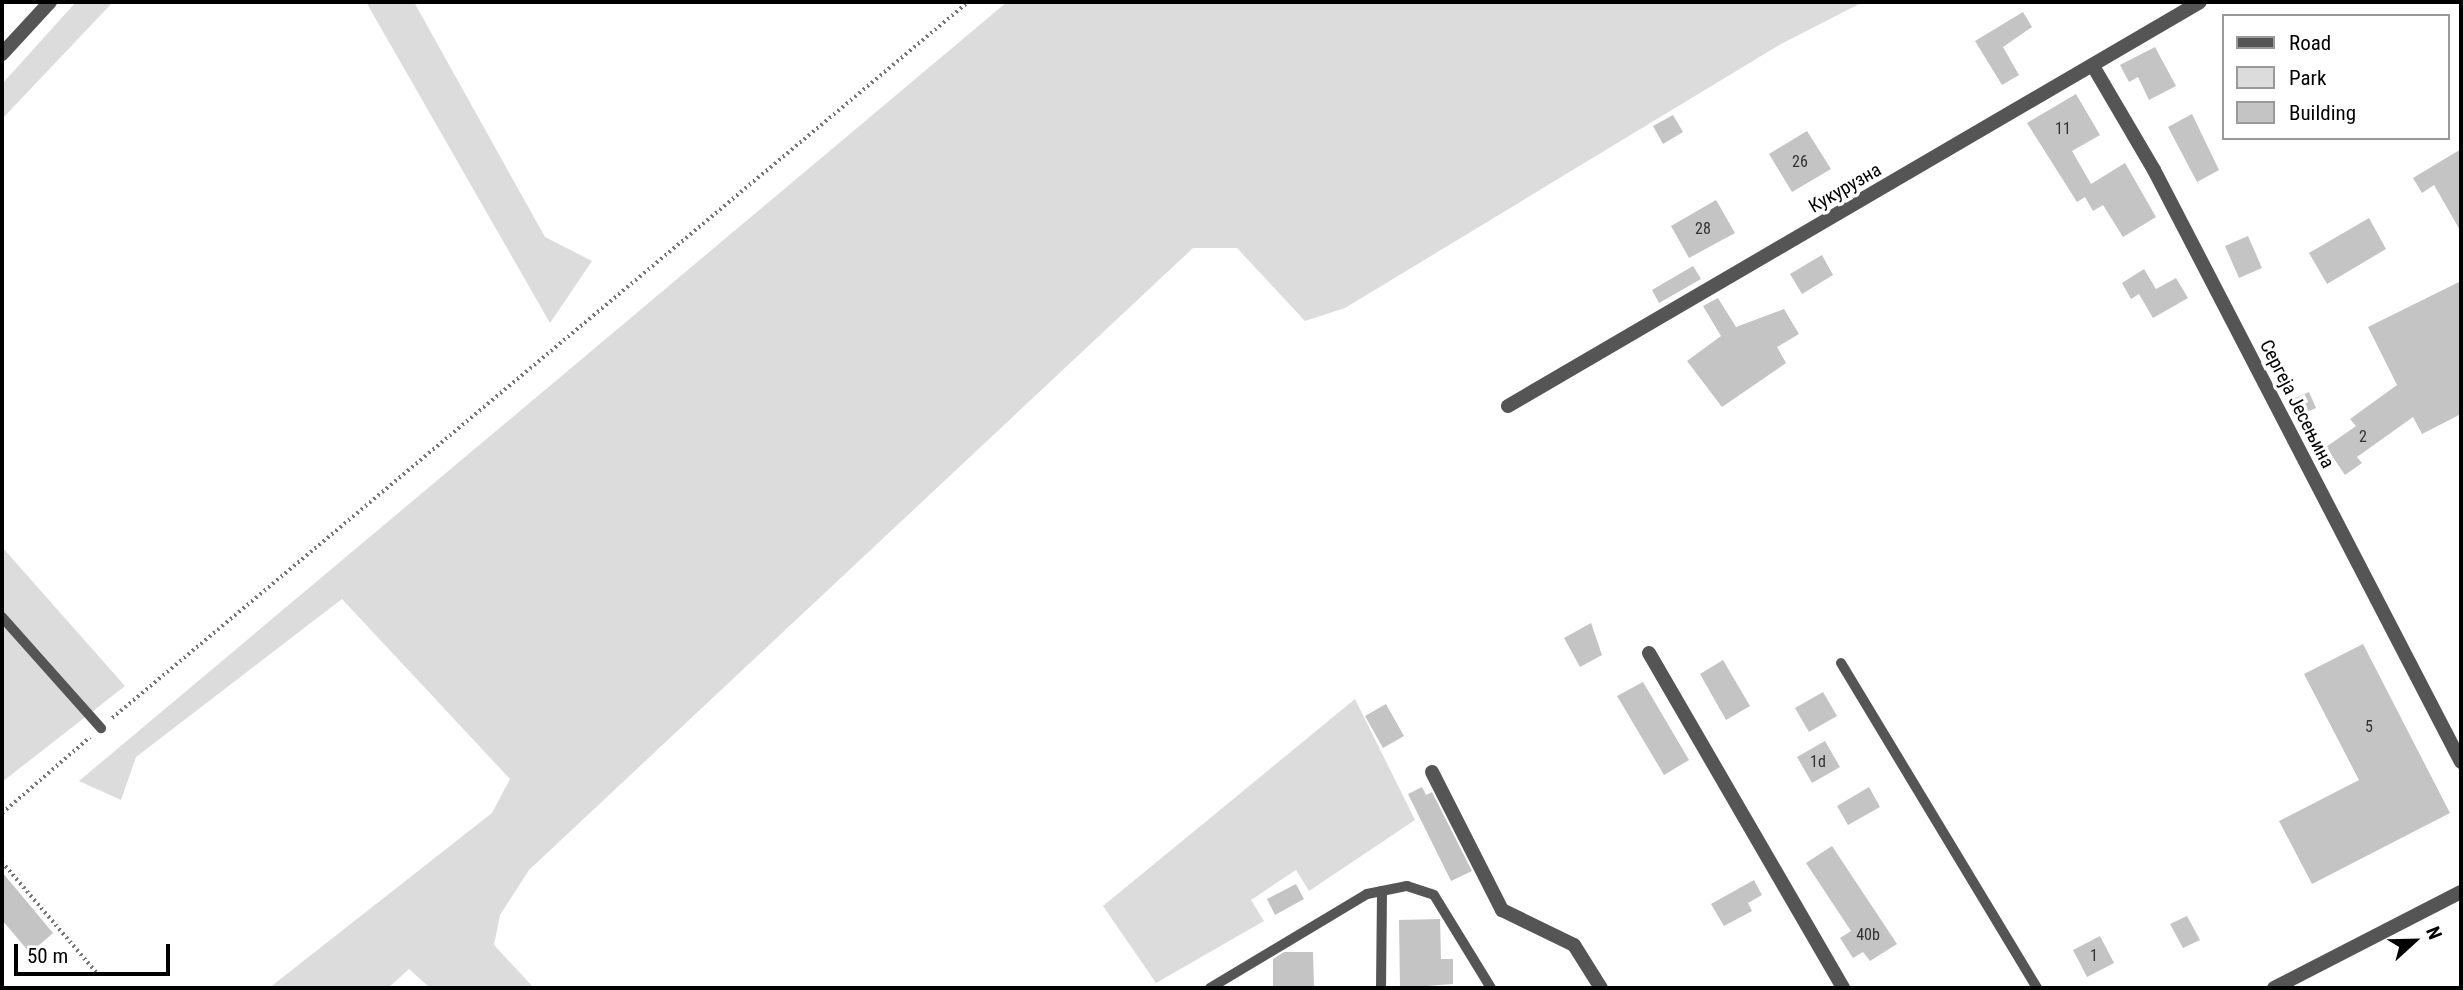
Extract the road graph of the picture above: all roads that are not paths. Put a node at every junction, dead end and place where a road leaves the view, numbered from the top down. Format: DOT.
graph roads {
  1 [pos="50,2"];
  2 [pos="2200,2"];
  3 [pos="2,54"];
  4 [pos="2093,66"];
  5 [pos="1508,406"];
  6 [pos="2,617"];
  7 [pos="1649,653"];
  8 [pos="1841,663"];
  9 [pos="101,728"];
  10 [pos="2461,762"];
  11 [pos="1432,772"];
  12 [pos="1382,891"];
  13 [pos="2461,892"];
  14 [pos="1210,988"];
  15 [pos="1381,988"];
  16 [pos="1491,988"];
  17 [pos="1601,988"];
  18 [pos="1843,988"];
  19 [pos="2037,988"];
  20 [pos="2274,988"];
  1 -- 3 [label="street"];
  2 -- 4 [label="street, Кукурузна"];
  4 -- 5 [label="street, Кукурузна"];
  4 -- 10 [label="street, Сергеја Јесењина"];
  6 -- 9 [label="lane"];
  7 -- 18 [label="street"];
  8 -- 19 [label="lane"];
  11 -- 17 [label="street"];
  12 -- 14 [label="lane"];
  12 -- 15 [label="lane"];
  12 -- 16 [label="lane"];
  13 -- 20 [label="street"];
}
